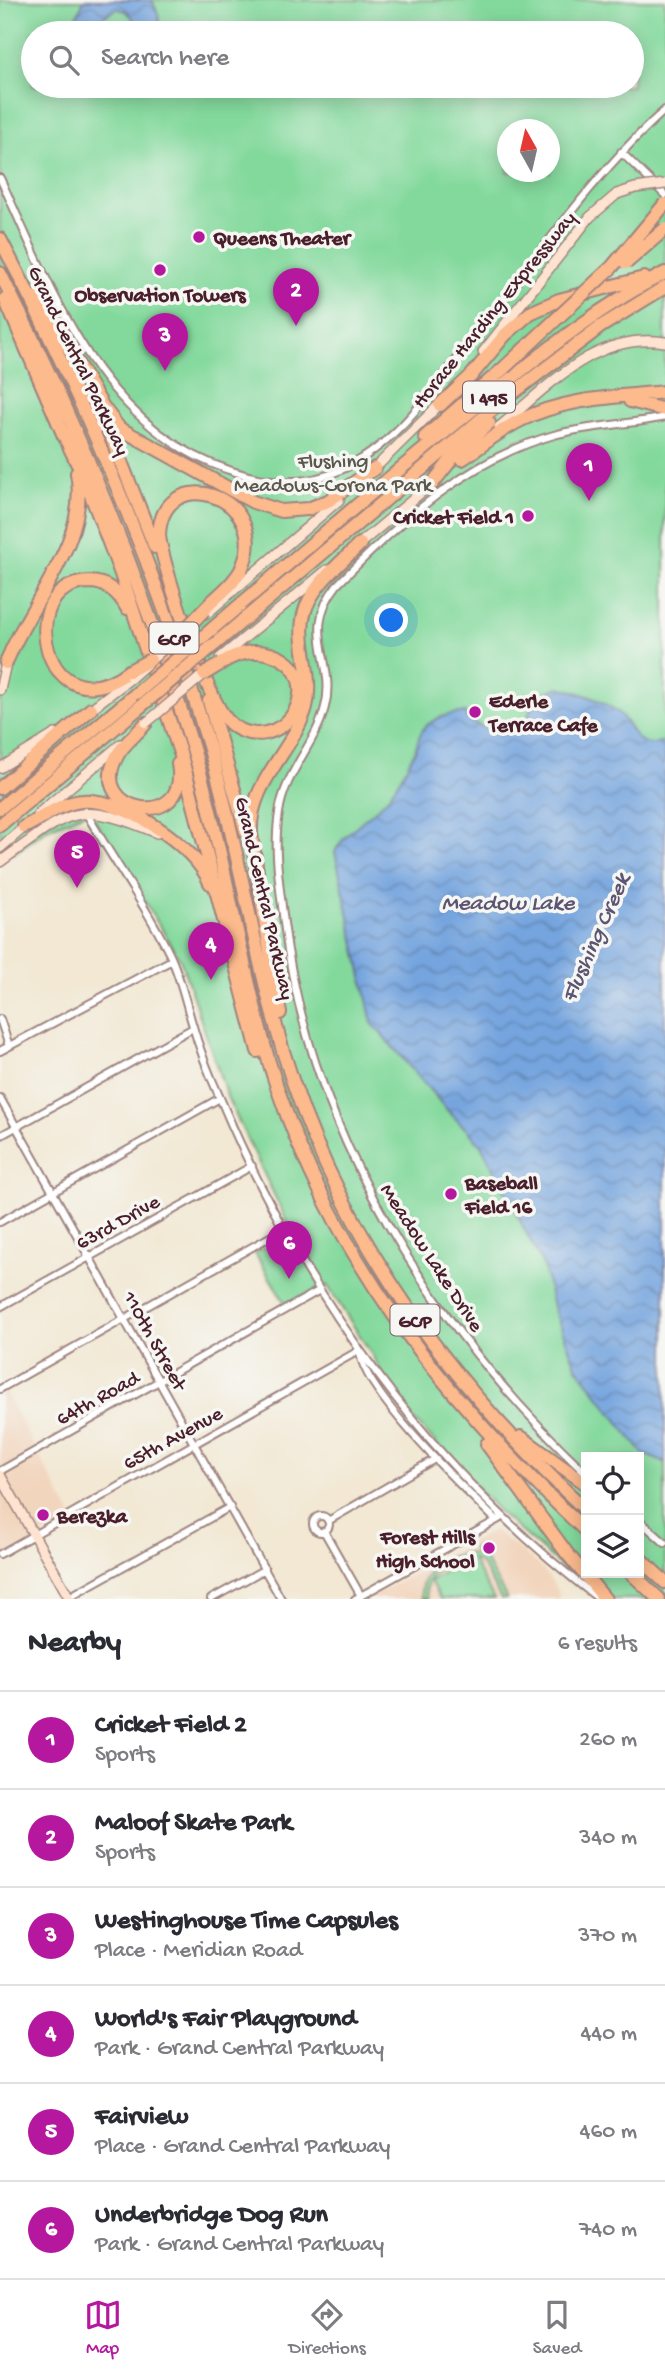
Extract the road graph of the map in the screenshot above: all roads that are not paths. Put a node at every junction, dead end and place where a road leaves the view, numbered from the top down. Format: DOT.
graph roads {
  1 [pos="665,110"];
  2 [pos="621,152"];
  3 [pos="0,178"];
  4 [pos="665,184"];
  5 [pos="665,195"];
  6 [pos="665,204"];
  7 [pos="665,229"];
  8 [pos="0,237"];
  9 [pos="0,273"];
  10 [pos="665,273"];
  11 [pos="665,287"];
  12 [pos="0,288"];
  13 [pos="664,342"];
  14 [pos="529,346"];
  15 [pos="565,353"];
  16 [pos="84,377"];
  17 [pos="665,392"];
  18 [pos="609,399"];
  19 [pos="440,405"];
  20 [pos="665,410"];
  21 [pos="665,417"];
  22 [pos="62,431"];
  23 [pos="462,459"];
  24 [pos="375,468"];
  25 [pos="432,484"];
  26 [pos="323,534"];
  27 [pos="360,544"];
  28 [pos="169,575"];
  29 [pos="205,613"];
  30 [pos="184,631"];
  31 [pos="198,660"];
  32 [pos="221,661"];
  33 [pos="150,663"];
  34 [pos="3,667"];
  35 [pos="204,674"];
  36 [pos="130,675"];
  37 [pos="0,690"];
  38 [pos="91,709"];
  39 [pos="167,716"];
  40 [pos="146,723"];
  41 [pos="0,768"];
  42 [pos="0,788"];
  43 [pos="0,808"];
  44 [pos="85,811"];
  45 [pos="0,825"];
  46 [pos="24,827"];
  47 [pos="184,846"];
  48 [pos="0,848"];
  49 [pos="0,862"];
  50 [pos="255,862"];
  51 [pos="226,934"];
  52 [pos="172,960"];
  53 [pos="0,1019"];
  54 [pos="193,1028"];
  55 [pos="9,1046"];
  56 [pos="0,1051"];
  57 [pos="285,1059"];
  58 [pos="0,1098"];
  59 [pos="220,1098"];
  60 [pos="16,1127"];
  61 [pos="292,1127"];
  62 [pos="0,1136"];
  63 [pos="252,1166"];
  64 [pos="53,1192"];
  65 [pos="0,1222"];
  66 [pos="284,1228"];
  67 [pos="89,1257"];
  68 [pos="320,1290"];
  69 [pos="0,1307"];
  70 [pos="124,1319"];
  71 [pos="360,1350"];
  72 [pos="160,1382"];
  73 [pos="0,1389"];
  74 [pos="457,1401"];
  75 [pos="484,1407"];
  76 [pos="195,1444"];
  77 [pos="435,1459"];
  78 [pos="581,1468"];
  79 [pos="0,1473"];
  80 [pos="581,1481"];
  81 [pos="581,1505"];
  82 [pos="230,1507"];
  83 [pos="505,1518"];
  84 [pos="495,1519"];
  85 [pos="328,1521"];
  86 [pos="644,1524"];
  87 [pos="581,1526"];
  88 [pos="324,1531"];
  89 [pos="34,1535"];
  90 [pos="665,1543"];
  91 [pos="0,1554"];
  92 [pos="644,1563"];
  93 [pos="265,1569"];
  94 [pos="636,1578"];
  95 [pos="665,1583"];
  96 [pos="358,1597"];
  97 [pos="68,1598"];
  98 [pos="211,1599"];
  99 [pos="281,1599"];
  100 [pos="599,1599"];
  101 [pos="605,1599"];
  102 [pos="659,1599"];
  1 -- 2 [label="street"];
  2 -- 3 [label="street"];
  2 -- 5 [label="street"];
  4 -- 19 [label="main road, Horace Harding Expressway, bridge"];
  6 -- 14 [label="highway, bridge"];
  7 -- 14 [label="highway, bridge"];
  8 -- 16 [label="highway"];
  8 -- 57 [label="highway, Grand Central Parkway / GCP"];
  9 -- 61 [label="highway, Grand Central Parkway / GCP"];
  10 -- 19 [label="highway"];
  10 -- 26 [label="highway, I 495"];
  11 -- 15 [label="highway, I 495"];
  12 -- 22 [label="highway"];
  13 -- 23 [label="main road"];
  14 -- 26 [label="highway, bridge"];
  15 -- 25 [label="highway"];
  15 -- 45 [label="highway, I 495, bridge"];
  16 -- 24 [label="highway"];
  16 -- 28 [label="highway"];
  17 -- 18 [label="highway"];
  18 -- 20 [label="highway"];
  18 -- 23 [label="highway"];
  19 -- 24 [label="main road, Horace Harding Expressway"];
  21 -- 78 [label="street, Meadow Lake Drive"];
  22 -- 33 [label="highway"];
  22 -- 34 [label="highway"];
  23 -- 25 [label="main road"];
  24 -- 29 [label="main road, Horace Harding Expressway"];
  25 -- 27 [label="main road"];
  26 -- 43 [label="highway, I 495, bridge"];
  27 -- 32 [label="main road"];
  27 -- 50 [label="highway"];
  28 -- 29 [label="highway"];
  28 -- 31 [label="highway"];
  29 -- 30 [label="highway, bridge"];
  30 -- 33 [label="main road, bridge"];
  31 -- 32 [label="highway"];
  31 -- 50 [label="highway"];
  32 -- 35 [label="highway, bridge"];
  33 -- 36 [label="highway, bridge"];
  33 -- 36 [label="highway"];
  33 -- 39 [label="highway"];
  34 -- 37 [label="main road"];
  35 -- 40 [label="main road, bridge"];
  36 -- 38 [label="main road"];
  38 -- 41 [label="main road"];
  38 -- 42 [label="highway"];
  39 -- 40 [label="highway"];
  39 -- 51 [label="highway"];
  40 -- 46 [label="main road"];
  44 -- 47 [label="main road"];
  44 -- 49 [label="main road"];
  44 -- 52 [label="street"];
  46 -- 47 [label="highway"];
  46 -- 48 [label="main road"];
  47 -- 51 [label="highway"];
  50 -- 57 [label="highway"];
  51 -- 61 [label="highway"];
  52 -- 54 [label="street"];
  52 -- 55 [label="street"];
  53 -- 55 [label="street"];
  54 -- 59 [label="street"];
  54 -- 60 [label="street"];
  55 -- 56 [label="street"];
  57 -- 75 [label="highway, Grand Central Parkway / GCP"];
  58 -- 60 [label="street, 110th Street"];
  59 -- 63 [label="street"];
  59 -- 64 [label="street"];
  60 -- 62 [label="street"];
  60 -- 64 [label="street, 110th Street"];
  61 -- 74 [label="highway, Grand Central Parkway / GCP"];
  63 -- 66 [label="street"];
  63 -- 67 [label="street, 63rd Drive"];
  64 -- 65 [label="street"];
  64 -- 67 [label="street, 110th Street"];
  66 -- 68 [label="street"];
  66 -- 70 [label="street"];
  67 -- 69 [label="street, 63rd Drive"];
  67 -- 70 [label="street, 110th Street"];
  68 -- 71 [label="street"];
  68 -- 72 [label="street, 64th Road"];
  70 -- 72 [label="street, 110th Street"];
  70 -- 73 [label="street"];
  71 -- 76 [label="street, 65th Avenue"];
  71 -- 77 [label="street"];
  71 -- 83 [label="street"];
  72 -- 76 [label="street, 110th Street"];
  72 -- 79 [label="street, 64th Road"];
  74 -- 87 [label="highway, Grand Central Parkway / GCP"];
  74 -- 101 [label="highway"];
  75 -- 80 [label="highway"];
  75 -- 81 [label="highway, Grand Central Parkway / GCP"];
  76 -- 82 [label="street, 110th Street"];
  76 -- 89 [label="street, 65th Avenue"];
  77 -- 84 [label="street"];
  77 -- 85 [label="street"];
  79 -- 89 [label="main road"];
  82 -- 93 [label="street, 110th Street"];
  82 -- 97 [label="street"];
  83 -- 84 [label="street"];
  83 -- 100 [label="street"];
  84 -- 96 [label="street"];
  85 -- 88 [label="street"];
  85 -- 88 [label="street"];
  86 -- 90 [label="street"];
  88 -- 96 [label="street"];
  89 -- 91 [label="street, 65th Avenue"];
  89 -- 97 [label="main road"];
  92 -- 95 [label="highway"];
  93 -- 98 [label="street"];
  93 -- 99 [label="street, 110th Street"];
  94 -- 102 [label="highway"];
}
